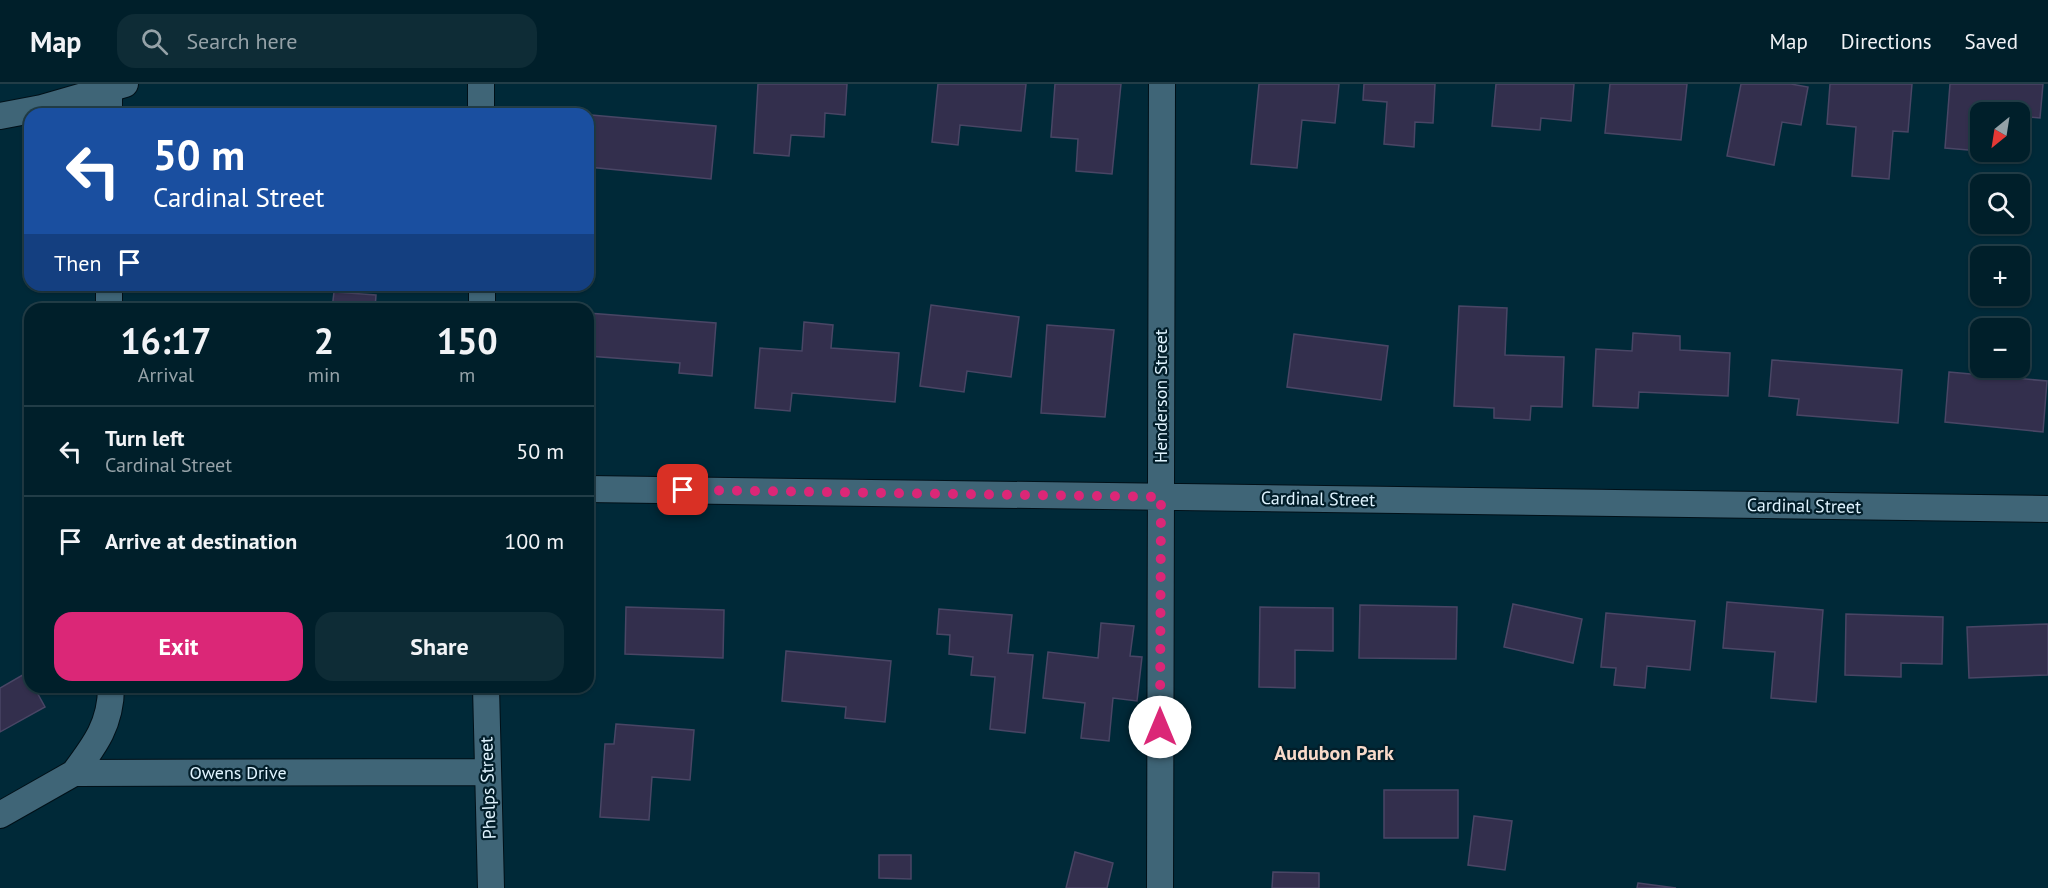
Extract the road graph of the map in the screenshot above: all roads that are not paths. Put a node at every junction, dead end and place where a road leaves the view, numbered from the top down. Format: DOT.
graph roads {
  1 [pos="481,84"];
  2 [pos="1162,84"];
  3 [pos="41,96"];
  4 [pos="114,96"];
  5 [pos="481,108"];
  6 [pos="0,116"];
  7 [pos="594,489"];
  8 [pos="1161,497"];
  9 [pos="2048,509"];
  10 [pos="111,693"];
  11 [pos="486,693"];
  12 [pos="488,772"];
  13 [pos="74,773"];
  14 [pos="0,815"];
  15 [pos="491,888"];
  16 [pos="1160,888"];
  1 -- 5 [label="street"];
  2 -- 8 [label="street, Henderson Street"];
  3 -- 4 [label="street"];
  3 -- 6 [label="street"];
  7 -- 8 [label="street, Cardinal Street"];
  8 -- 9 [label="street, Cardinal Street"];
  8 -- 16 [label="street, Henderson Street"];
  10 -- 13 [label="street"];
  11 -- 12 [label="street, Phelps Street"];
  12 -- 13 [label="street, Owens Drive"];
  12 -- 15 [label="street, Phelps Street"];
  13 -- 14 [label="street, Owens Drive"];
}
